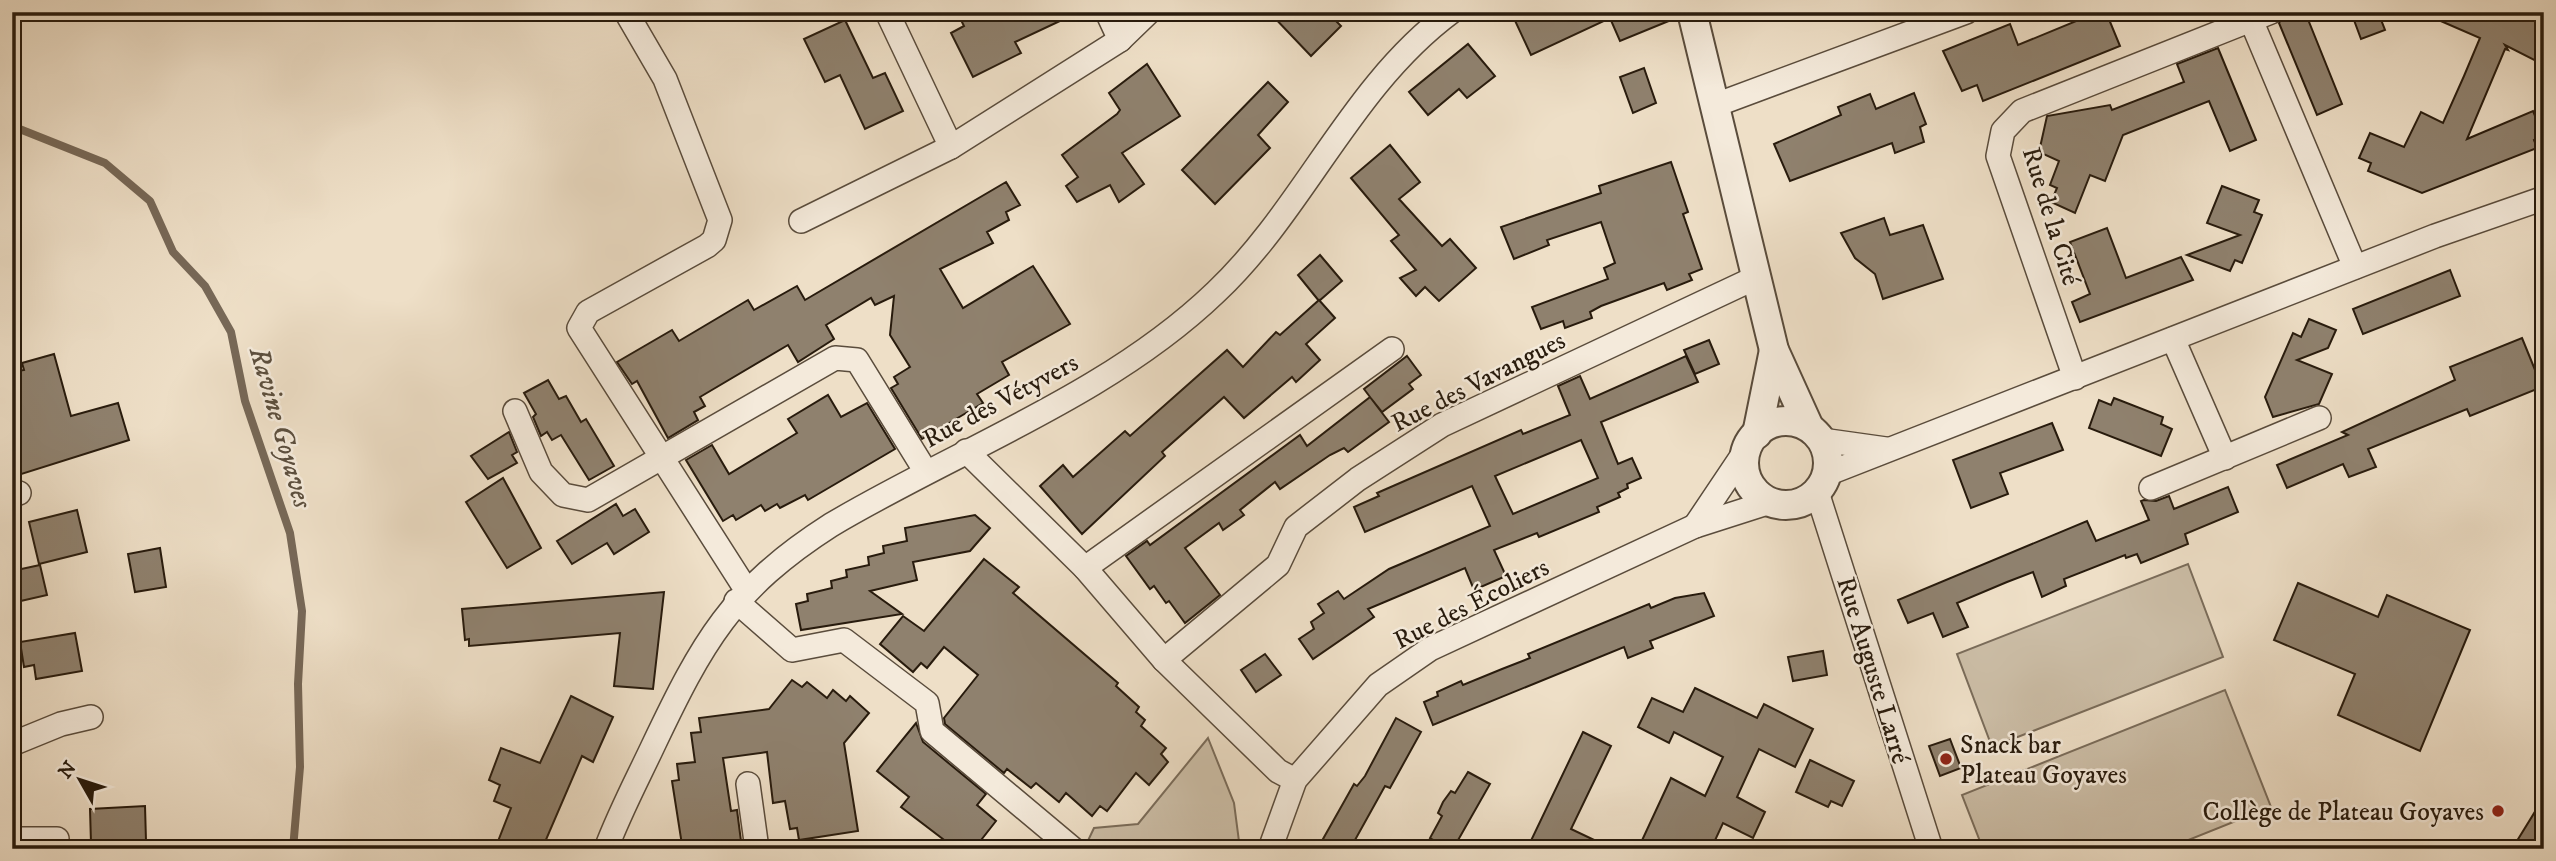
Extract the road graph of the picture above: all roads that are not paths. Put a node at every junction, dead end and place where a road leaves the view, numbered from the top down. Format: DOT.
graph roads {
  1 [pos="626,12"];
  2 [pos="887,12"];
  3 [pos="1107,12"];
  4 [pos="1149,12"];
  5 [pos="1451,12"];
  6 [pos="1692,12"];
  7 [pos="1966,12"];
  8 [pos="2261,16"];
  9 [pos="1120,40"];
  10 [pos="1713,106"];
  11 [pos="951,147"];
  12 [pos="2544,198"];
  13 [pos="801,221"];
  14 [pos="2355,267"];
  15 [pos="1755,278"];
  16 [pos="2173,339"];
  17 [pos="1392,349"];
  18 [pos="1774,349"];
  19 [pos="2075,378"];
  20 [pos="514,411"];
  21 [pos="2319,418"];
  22 [pos="1815,434"];
  23 [pos="1750,443"];
  24 [pos="1889,449"];
  25 [pos="966,451"];
  26 [pos="2225,458"];
  27 [pos="662,460"];
  28 [pos="926,472"];
  29 [pos="1822,483"];
  30 [pos="2151,488"];
  31 [pos="1770,502"];
  32 [pos="1695,526"];
  33 [pos="1085,568"];
  34 [pos="742,596"];
  35 [pos="1164,660"];
  36 [pos="90,718"];
  37 [pos="12,744"];
  38 [pos="1295,780"];
  39 [pos="748,784"];
  40 [pos="12,839"];
  41 [pos="57,839"];
  42 [pos="606,849"];
  43 [pos="757,849"];
  44 [pos="1073,849"];
  45 [pos="1270,849"];
  46 [pos="1931,849"];
  1 -- 27 [label="street"];
  2 -- 11 [label="street"];
  3 -- 9 [label="street"];
  4 -- 9 [label="street"];
  5 -- 25 [label="street, Rue des Vétyvers"];
  6 -- 10 [label="street"];
  7 -- 10 [label="street"];
  8 -- 14 [label="street, Rue de la Cité"];
  8 -- 19 [label="street, Rue de la Cité"];
  9 -- 11 [label="street"];
  10 -- 15 [label="street"];
  11 -- 13 [label="street"];
  12 -- 14 [label="street"];
  14 -- 16 [label="street"];
  15 -- 18 [label="street"];
  15 -- 35 [label="street, Rue des Vavangues"];
  16 -- 19 [label="street"];
  16 -- 26 [label="street"];
  17 -- 33 [label="street"];
  18 -- 22 [label="street"];
  18 -- 23 [label="street"];
  19 -- 24 [label="street"];
  20 -- 27 [label="street"];
  21 -- 26 [label="street"];
  22 -- 23 [label="street"];
  22 -- 24 [label="street"];
  22 -- 29 [label="street"];
  23 -- 31 [label="street"];
  23 -- 32 [label="street"];
  24 -- 29 [label="street"];
  25 -- 28 [label="street, Rue des Vétyvers"];
  25 -- 33 [label="street"];
  26 -- 30 [label="street"];
  27 -- 28 [label="street"];
  27 -- 34 [label="street"];
  28 -- 34 [label="street, Rue des Vétyvers"];
  29 -- 31 [label="street"];
  29 -- 46 [label="street, Rue Auguste Larré"];
  31 -- 32 [label="street, Rue des Écoliers"];
  32 -- 38 [label="street, Rue des Écoliers"];
  33 -- 35 [label="street"];
  34 -- 42 [label="street, Rue des Vétyvers"];
  34 -- 44 [label="street"];
  35 -- 38 [label="street"];
  36 -- 37 [label="street"];
  38 -- 45 [label="street, Rue des Écoliers"];
  39 -- 43 [label="street"];
  40 -- 41 [label="street"];
}
